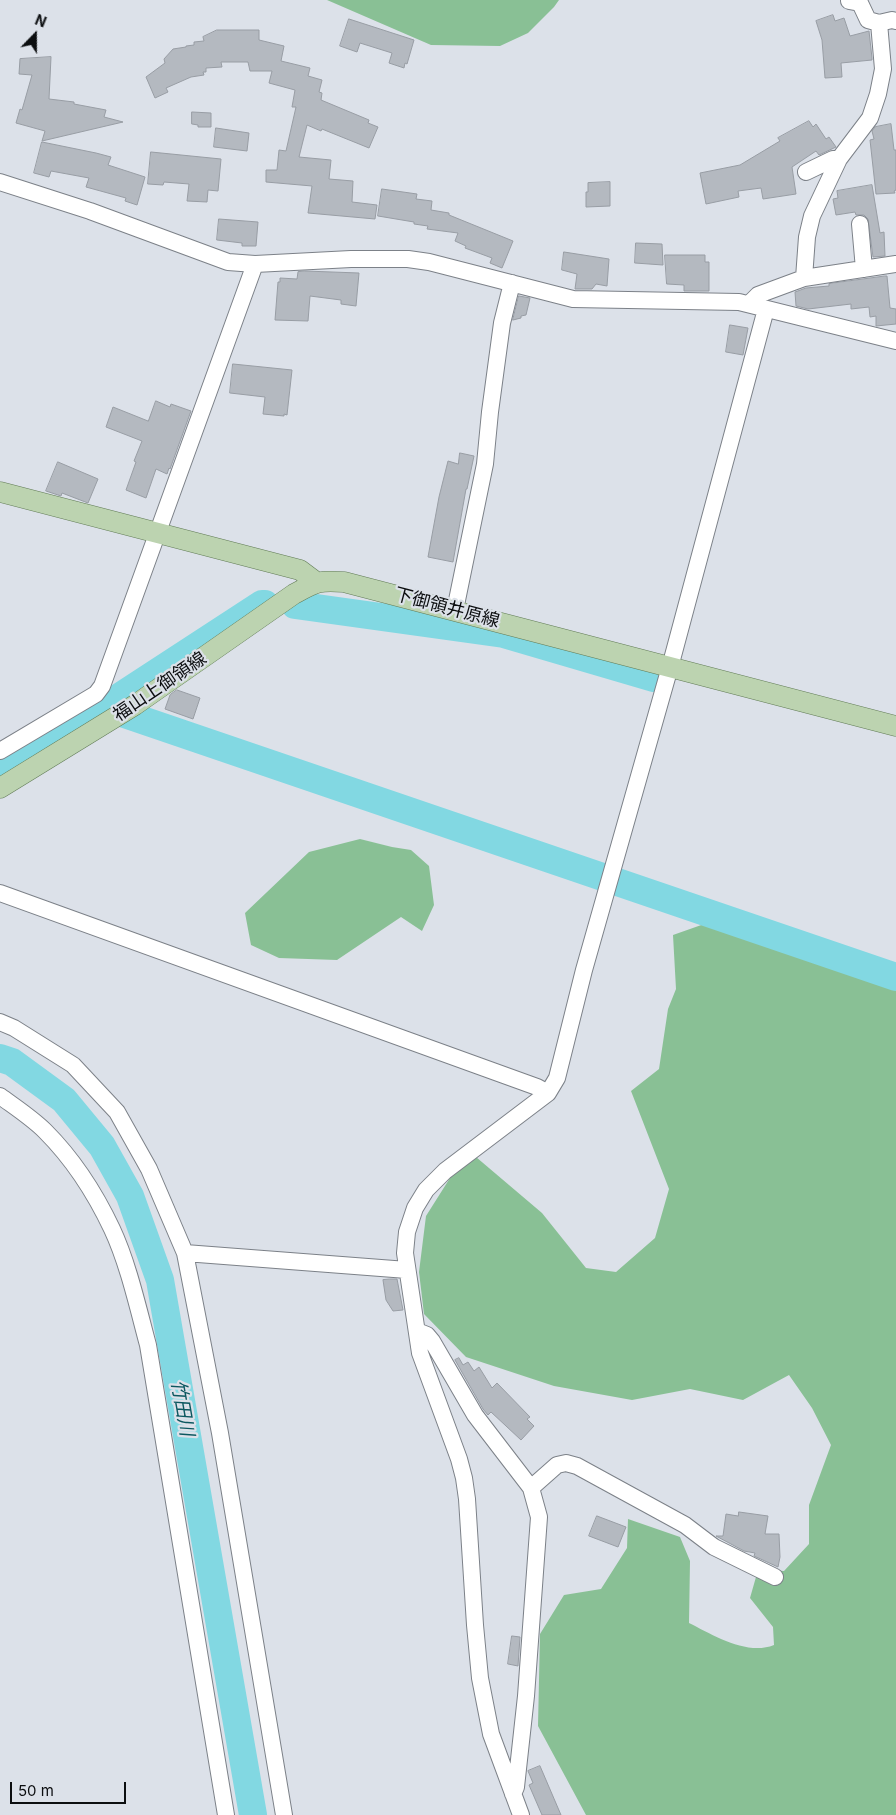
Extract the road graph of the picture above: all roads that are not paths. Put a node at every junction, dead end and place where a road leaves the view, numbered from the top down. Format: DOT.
graph roads {
  1 [pos="849,1"];
  2 [pos="896,21"];
  3 [pos="880,23"];
  4 [pos="839,159"];
  5 [pos="806,172"];
  6 [pos="0,182"];
  7 [pos="825,209"];
  8 [pos="860,224"];
  9 [pos="255,264"];
  10 [pos="896,264"];
  11 [pos="864,269"];
  12 [pos="809,277"];
  13 [pos="512,283"];
  14 [pos="749,304"];
  15 [pos="766,308"];
  16 [pos="896,341"];
  17 [pos="0,492"];
  18 [pos="159,534"];
  19 [pos="316,582"];
  20 [pos="455,610"];
  21 [pos="670,668"];
  22 [pos="896,726"];
  23 [pos="0,751"];
  24 [pos="0,788"];
  25 [pos="0,893"];
  26 [pos="0,1022"];
  27 [pos="548,1093"];
  28 [pos="0,1096"];
  29 [pos="185,1254"];
  30 [pos="407,1270"];
  31 [pos="417,1331"];
  32 [pos="531,1488"];
  33 [pos="775,1577"];
  34 [pos="513,1794"];
  35 [pos="226,1815"];
  36 [pos="284,1815"];
  37 [pos="521,1815"];
  1 -- 3 [label="street"];
  2 -- 3 [label="street"];
  3 -- 4 [label="street"];
  4 -- 5 [label="street"];
  4 -- 12 [label="street"];
  6 -- 9 [label="street"];
  7 -- 12 [label="street"];
  8 -- 11 [label="street"];
  9 -- 13 [label="street"];
  9 -- 18 [label="street"];
  10 -- 11 [label="street"];
  11 -- 12 [label="street"];
  12 -- 14 [label="street"];
  13 -- 14 [label="street"];
  13 -- 20 [label="street"];
  14 -- 15 [label="street"];
  15 -- 16 [label="street"];
  15 -- 21 [label="street"];
  17 -- 18 [label="main road"];
  18 -- 19 [label="main road"];
  18 -- 23 [label="street"];
  19 -- 20 [label="main road, 下御領井原線"];
  19 -- 24 [label="main road, 福山上御領線"];
  20 -- 21 [label="main road, 下御領井原線"];
  21 -- 22 [label="main road, 下御領井原線"];
  21 -- 27 [label="street"];
  25 -- 27 [label="street"];
  26 -- 29 [label="street"];
  27 -- 30 [label="street"];
  28 -- 35 [label="street"];
  29 -- 30 [label="street"];
  29 -- 36 [label="street"];
  30 -- 31 [label="street"];
  31 -- 32 [label="street"];
  31 -- 34 [label="street"];
  32 -- 33 [label="street"];
  32 -- 34 [label="street"];
  34 -- 37 [label="street"];
}
